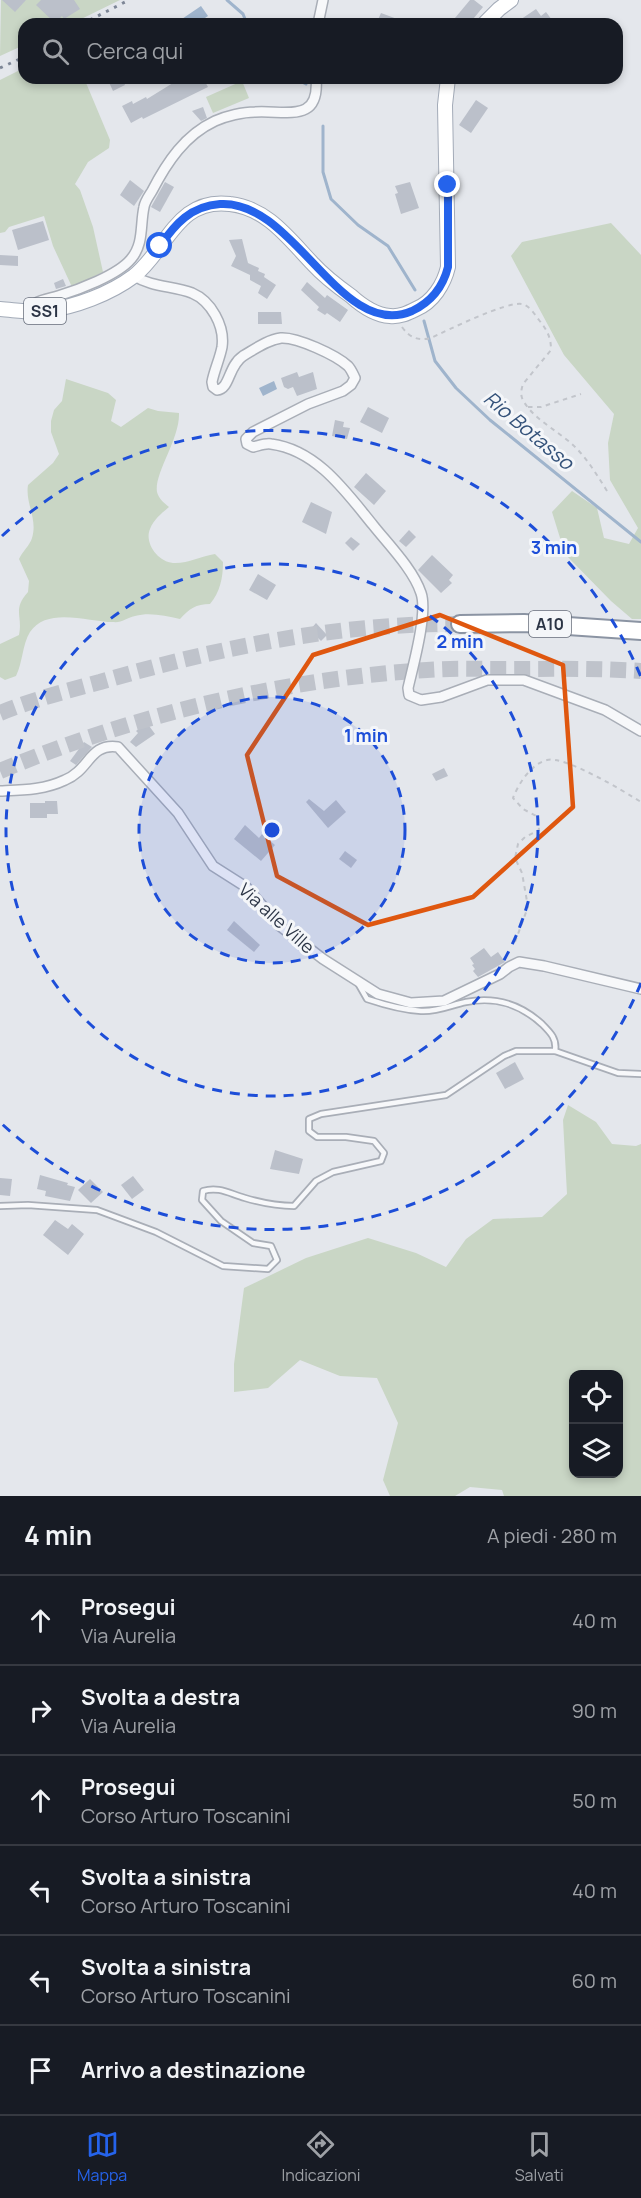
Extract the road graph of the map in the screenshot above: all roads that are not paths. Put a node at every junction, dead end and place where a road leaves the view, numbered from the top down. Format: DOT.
graph roads {
  1 [pos="323,0"];
  2 [pos="511,0"];
  3 [pos="319,18"];
  4 [pos="490,18"];
  5 [pos="316,84"];
  6 [pos="447,84"];
  7 [pos="134,276"];
  8 [pos="0,309"];
  9 [pos="33,311"];
  10 [pos="460,624"];
  11 [pos="641,632"];
  12 [pos="641,731"];
  13 [pos="0,791"];
  14 [pos="356,981"];
  15 [pos="641,989"];
  16 [pos="555,1051"];
  17 [pos="641,1074"];
  18 [pos="0,1206"];
  1 -- 3 [label="street"];
  2 -- 4 [label="main road"];
  5 -- 9 [label="street"];
  6 -- 7 [label="main road, SS1"];
  7 -- 9 [label="main road, SS1"];
  7 -- 12 [label="street"];
  8 -- 9 [label="main road, SS1"];
  10 -- 11 [label="highway, A10"];
  13 -- 14 [label="street, Via alle Ville"];
  14 -- 15 [label="street, Via alle Ville"];
  14 -- 16 [label="lane"];
  16 -- 17 [label="lane"];
  16 -- 18 [label="lane"];
}
